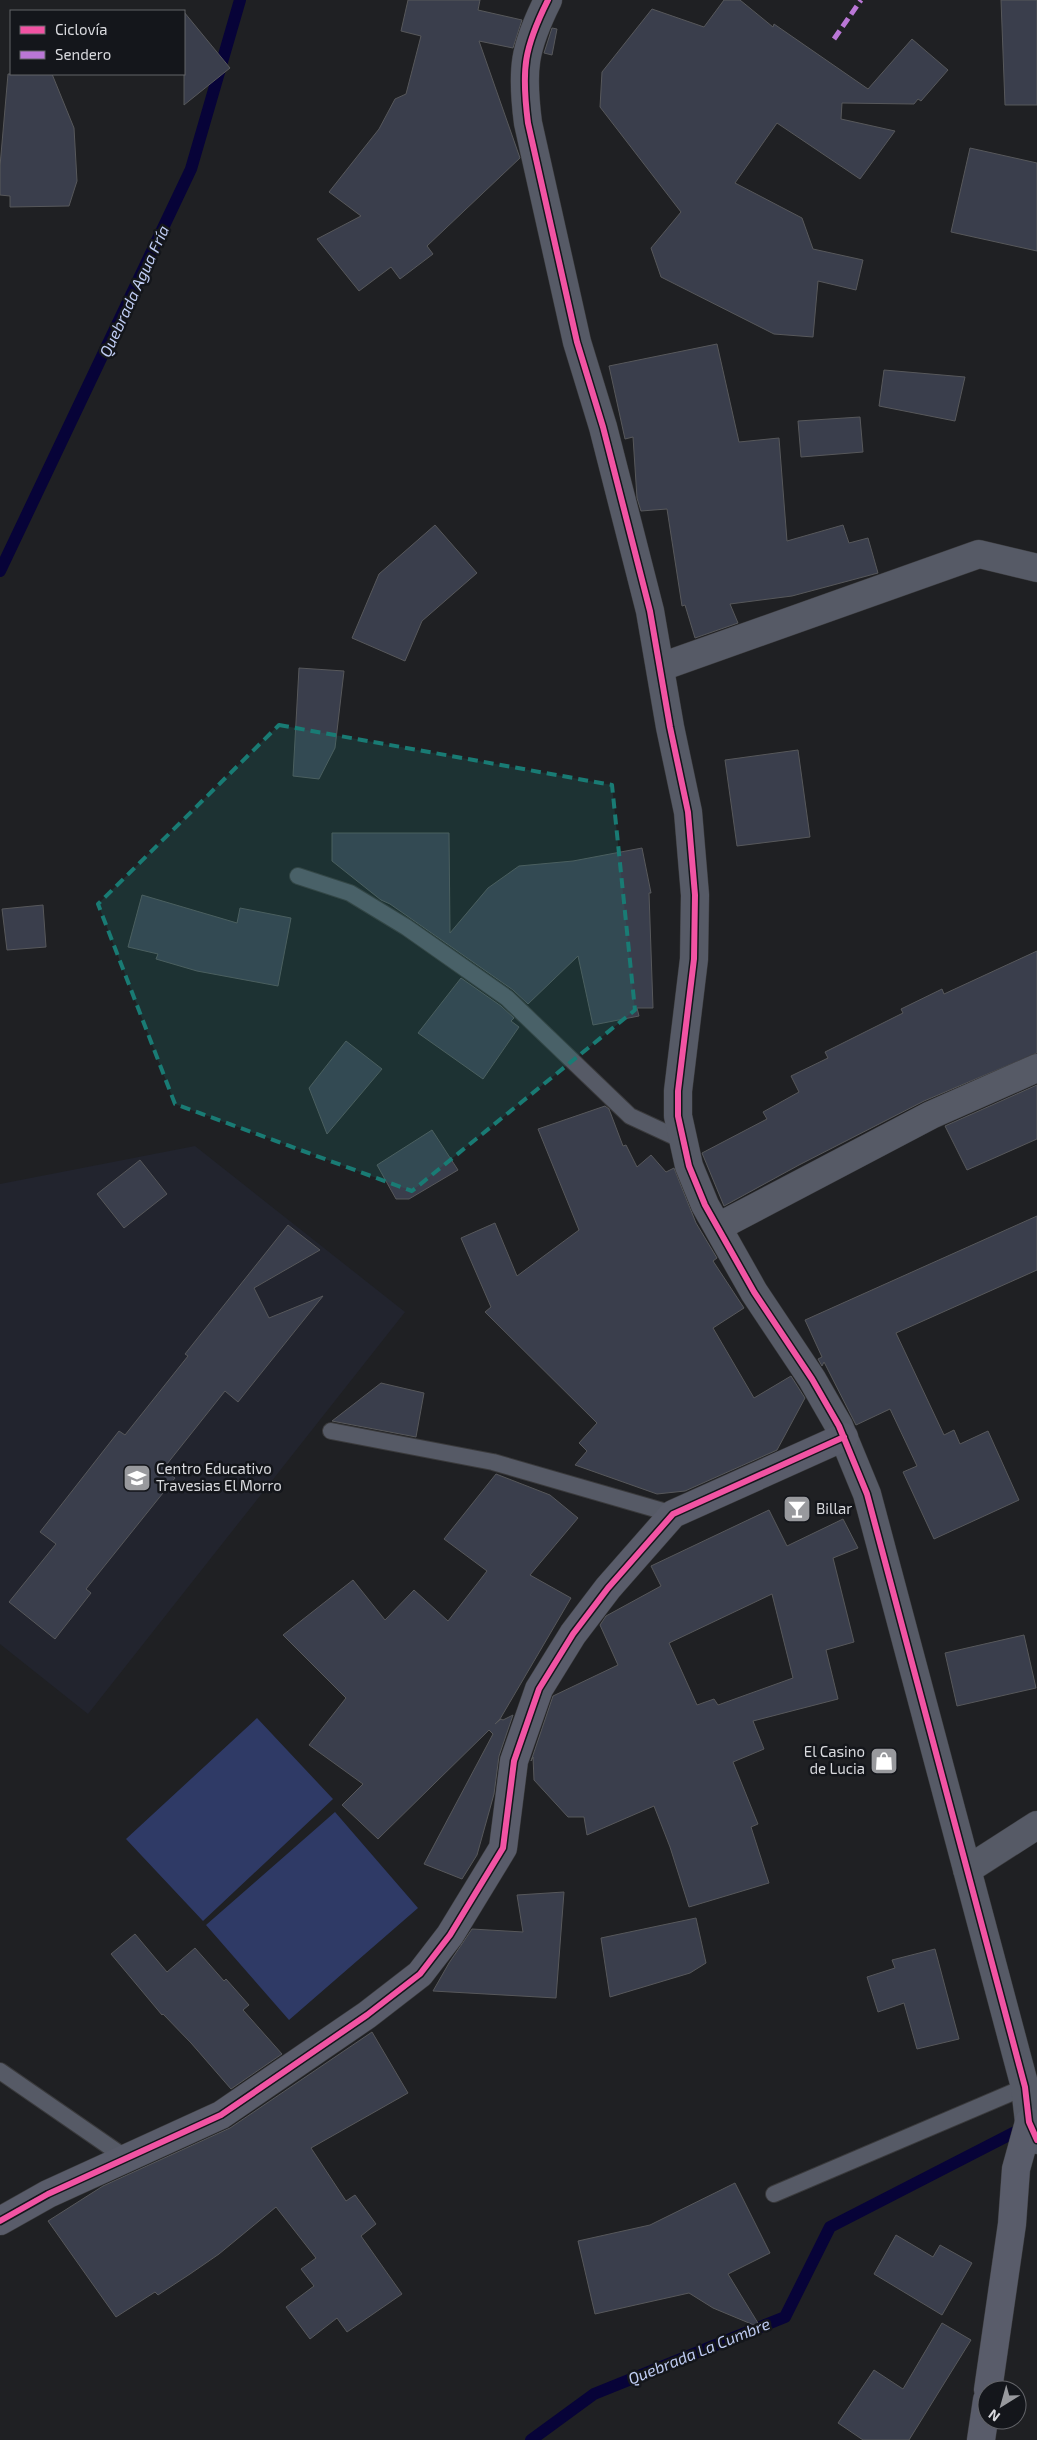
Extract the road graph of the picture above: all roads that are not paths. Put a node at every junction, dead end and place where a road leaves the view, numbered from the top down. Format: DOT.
graph roads {
  1 [pos="548,0"];
  2 [pos="1037,568"];
  3 [pos="661,667"];
  4 [pos="298,876"];
  5 [pos="1037,1068"];
  6 [pos="684,1141"];
  7 [pos="718,1227"];
  8 [pos="330,1431"];
  9 [pos="844,1437"];
  10 [pos="672,1514"];
  11 [pos="1037,1825"];
  12 [pos="967,1870"];
  13 [pos="0,2071"];
  14 [pos="1025,2087"];
  15 [pos="1033,2131"];
  16 [pos="126,2158"];
  17 [pos="774,2194"];
  18 [pos="0,2221"];
  19 [pos="989,2380"];
  1 -- 3 [label="street"];
  2 -- 3 [label="street"];
  3 -- 6 [label="street"];
  4 -- 6 [label="lane"];
  5 -- 7 [label="street"];
  6 -- 7 [label="street"];
  7 -- 9 [label="street"];
  8 -- 10 [label="lane"];
  9 -- 10 [label="street"];
  9 -- 12 [label="street"];
  10 -- 16 [label="street"];
  11 -- 12 [label="street"];
  12 -- 14 [label="street"];
  13 -- 16 [label="lane"];
  14 -- 15 [label="street"];
  14 -- 17 [label="lane"];
  15 -- 19 [label="street"];
  16 -- 18 [label="street"];
}
